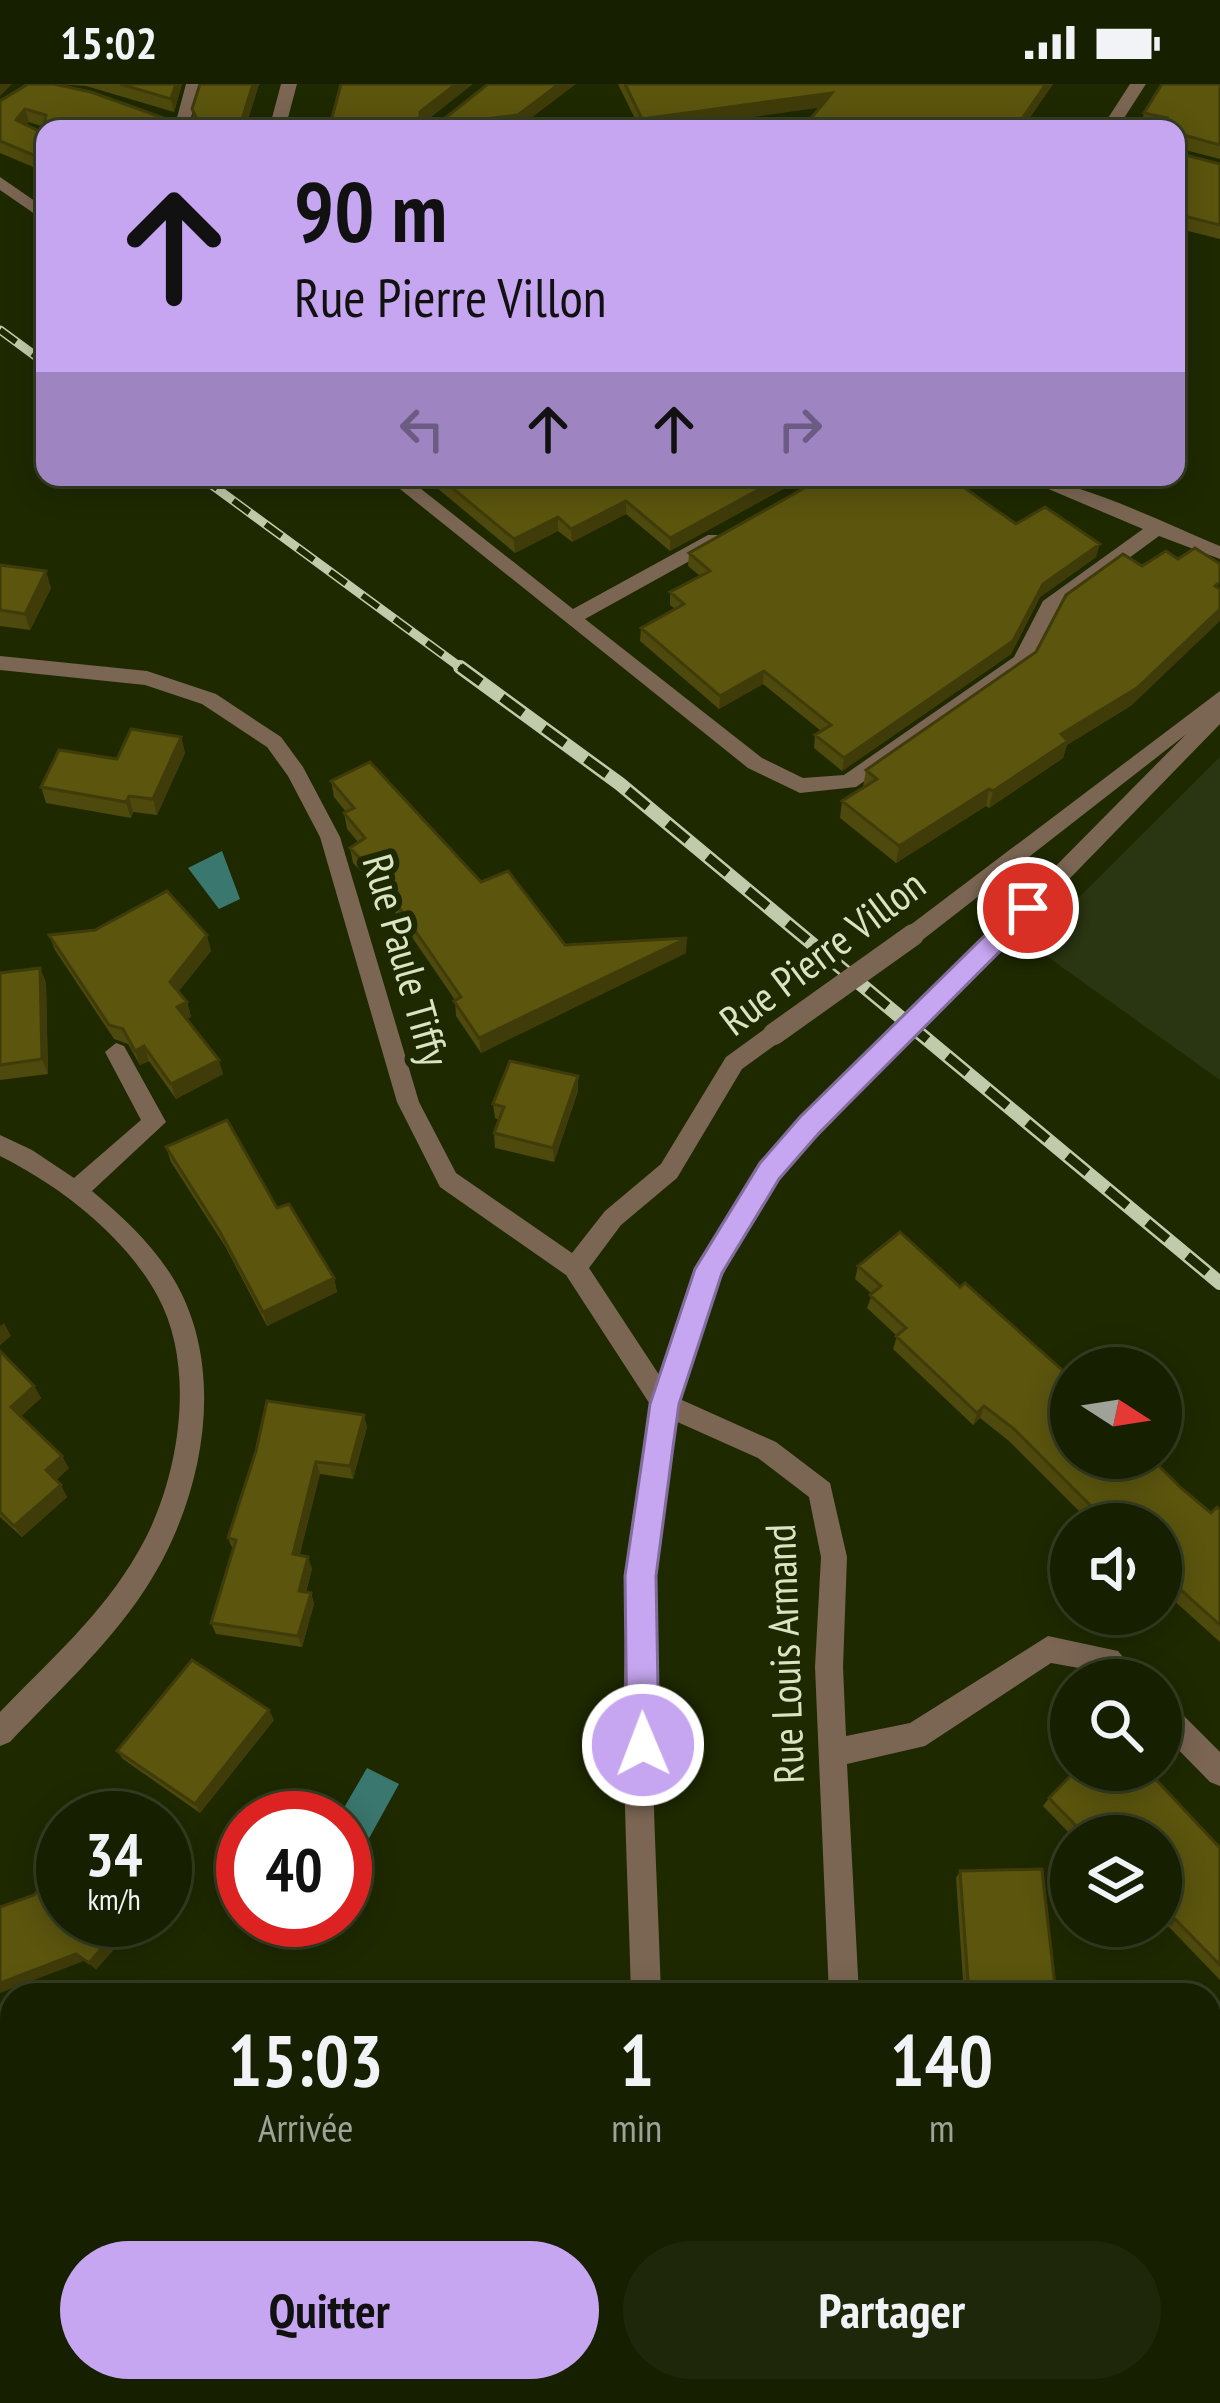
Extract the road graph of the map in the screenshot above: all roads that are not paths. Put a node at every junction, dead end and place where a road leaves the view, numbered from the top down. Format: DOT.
graph roads {
  1 [pos="194,84"];
  2 [pos="289,84"];
  3 [pos="1138,84"];
  4 [pos="186,120"];
  5 [pos="279,120"];
  6 [pos="1115,120"];
  7 [pos="0,182"];
  8 [pos="36,209"];
  9 [pos="406,486"];
  10 [pos="1052,486"];
  11 [pos="1158,527"];
  12 [pos="731,530"];
  13 [pos="1220,553"];
  14 [pos="575,616"];
  15 [pos="0,663"];
  16 [pos="1220,698"];
  17 [pos="1220,712"];
  18 [pos="116,1052"];
  19 [pos="0,1145"];
  20 [pos="76,1191"];
  21 [pos="575,1268"];
  22 [pos="664,1404"];
  23 [pos="1103,1659"];
  24 [pos="0,1732"];
  25 [pos="1182,1734"];
  26 [pos="832,1754"];
  27 [pos="1220,1772"];
  28 [pos="646,1983"];
  29 [pos="843,1983"];
  1 -- 4 [label="street"];
  2 -- 5 [label="street"];
  3 -- 6 [label="street"];
  7 -- 8 [label="street"];
  9 -- 14 [label="street"];
  10 -- 11 [label="street"];
  11 -- 13 [label="street"];
  11 -- 14 [label="street"];
  12 -- 14 [label="street"];
  15 -- 21 [label="street, Rue Paule Tiffy"];
  16 -- 21 [label="street, Rue Pierre Villon, bridge"];
  17 -- 22 [label="street, bridge"];
  18 -- 20 [label="street"];
  19 -- 20 [label="street"];
  20 -- 24 [label="street"];
  21 -- 22 [label="street, Rue Paule Tiffy"];
  22 -- 26 [label="street, Rue Louis Armand"];
  22 -- 28 [label="street"];
  23 -- 26 [label="street"];
  25 -- 27 [label="street"];
  26 -- 29 [label="street, Rue Louis Armand"];
}
